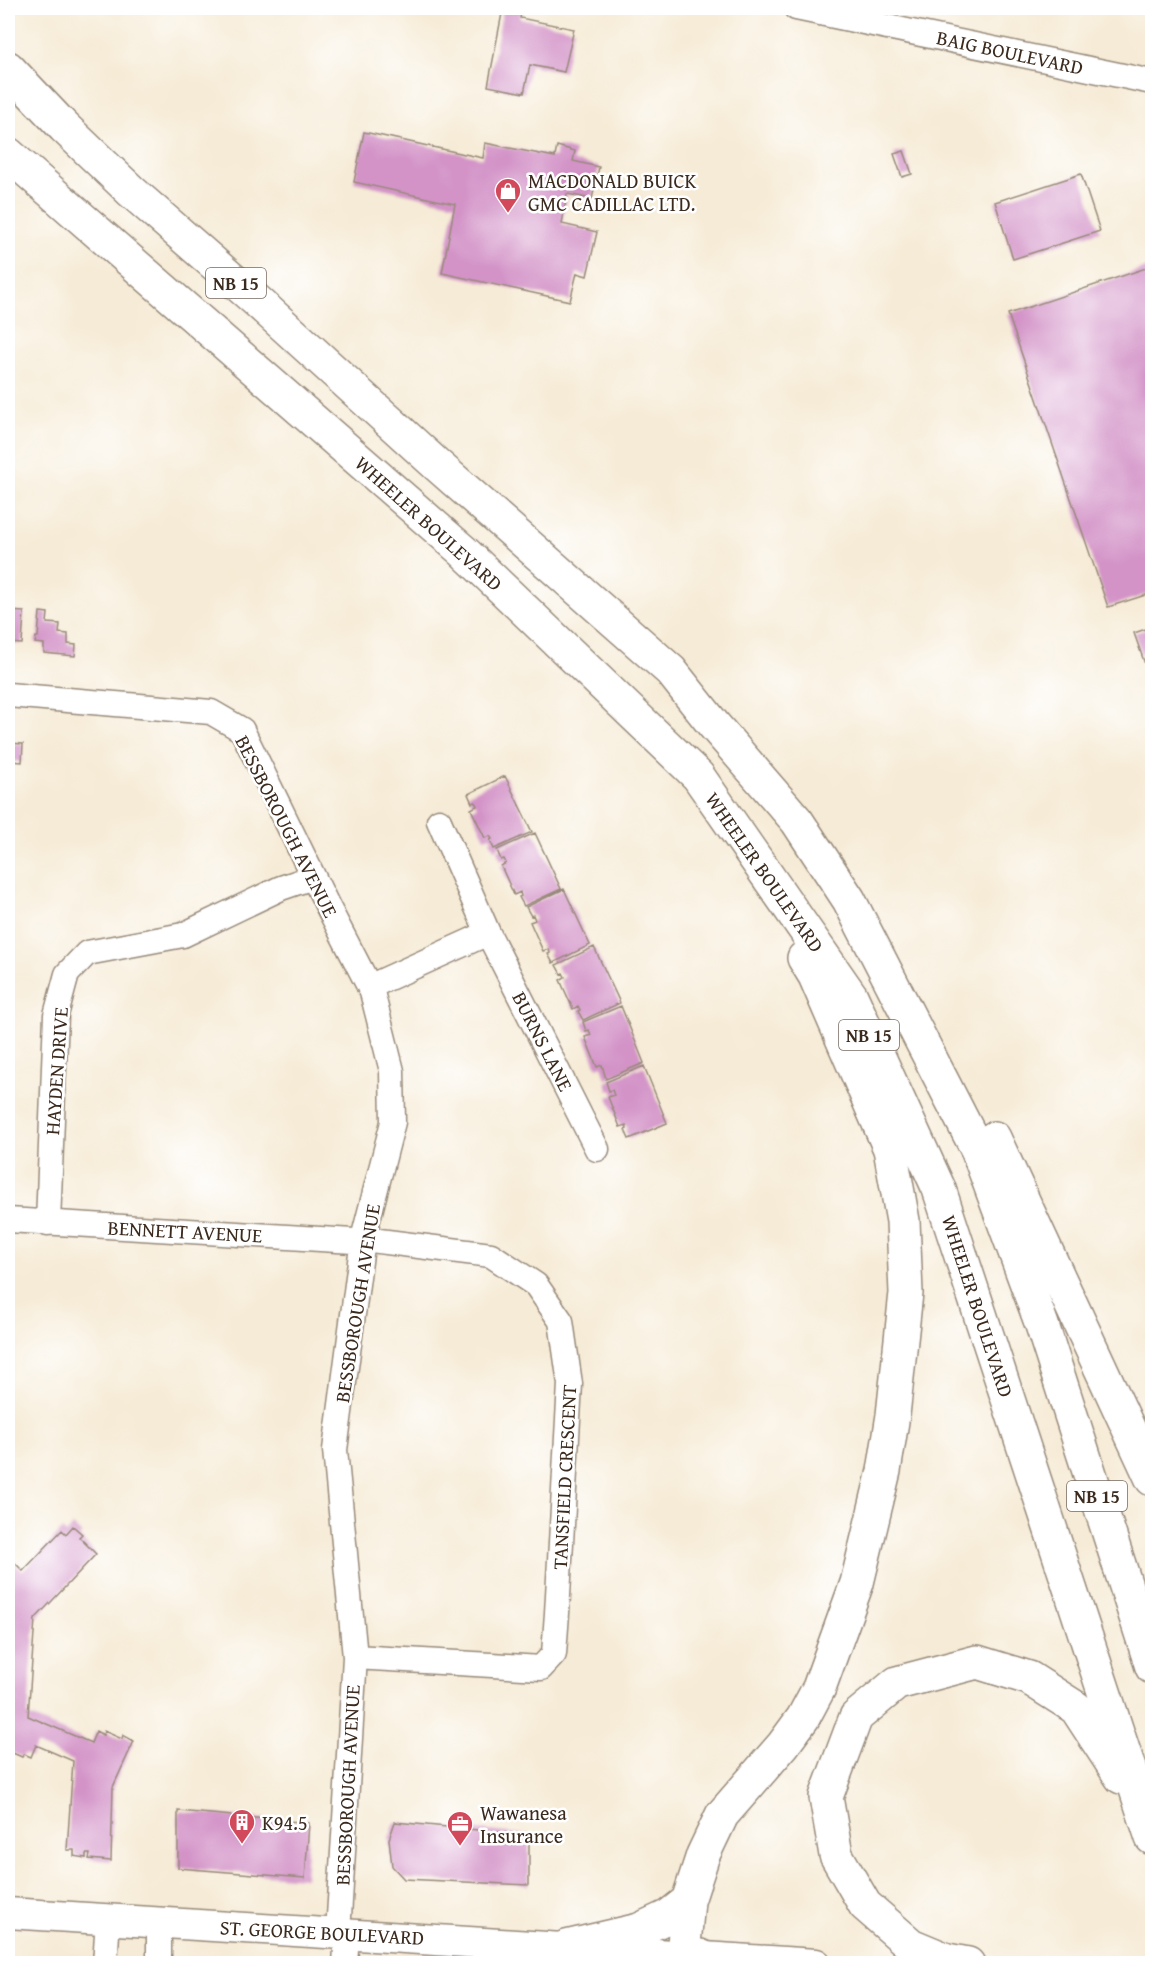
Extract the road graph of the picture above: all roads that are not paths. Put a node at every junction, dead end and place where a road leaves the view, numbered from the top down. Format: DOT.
graph roads {
  1 [pos="796,8"];
  2 [pos="8,56"];
  3 [pos="8,68"];
  4 [pos="1152,82"];
  5 [pos="38,100"];
  6 [pos="8,154"];
  7 [pos="671,671"];
  8 [pos="8,695"];
  9 [pos="651,730"];
  10 [pos="439,821"];
  11 [pos="313,877"];
  12 [pos="488,933"];
  13 [pos="369,987"];
  14 [pos="597,1149"];
  15 [pos="8,1220"];
  16 [pos="48,1223"];
  17 [pos="363,1239"];
  18 [pos="1152,1479"];
  19 [pos="355,1657"];
  20 [pos="1152,1667"];
  21 [pos="1149,1826"];
  22 [pos="688,1901"];
  23 [pos="8,1912"];
  24 [pos="108,1919"];
  25 [pos="159,1922"];
  26 [pos="343,1933"];
  27 [pos="566,1947"];
  28 [pos="695,1960"];
  29 [pos="105,1964"];
  30 [pos="159,1964"];
  31 [pos="345,1964"];
  32 [pos="604,1964"];
  33 [pos="816,1964"];
  34 [pos="968,1964"];
  1 -- 4 [label="street, BAIG BOULEVARD"];
  2 -- 5 [label="highway"];
  3 -- 5 [label="highway, NB 15"];
  5 -- 7 [label="highway, NB 15"];
  6 -- 9 [label="highway, WHEELER BOULEVARD / NB 15"];
  7 -- 18 [label="highway"];
  7 -- 20 [label="highway, NB 15"];
  8 -- 11 [label="street, BESSBOROUGH AVENUE"];
  9 -- 21 [label="highway, WHEELER BOULEVARD / NB 15"];
  9 -- 22 [label="highway"];
  10 -- 12 [label="street, BURNS LANE"];
  11 -- 13 [label="street, BESSBOROUGH AVENUE"];
  11 -- 16 [label="street, HAYDEN DRIVE"];
  12 -- 13 [label="street"];
  12 -- 14 [label="street, BURNS LANE"];
  13 -- 17 [label="street, BESSBOROUGH AVENUE"];
  15 -- 16 [label="street, BENNETT AVENUE"];
  16 -- 17 [label="street, BENNETT AVENUE"];
  17 -- 19 [label="street, BESSBOROUGH AVENUE"];
  17 -- 19 [label="street, TANSFIELD CRESCENT"];
  19 -- 26 [label="street, BESSBOROUGH AVENUE"];
  21 -- 34 [label="highway"];
  22 -- 27 [label="highway"];
  22 -- 28 [label="highway"];
  23 -- 24 [label="main road, ST. GEORGE BOULEVARD"];
  24 -- 25 [label="main road, ST. GEORGE BOULEVARD"];
  24 -- 29 [label="street"];
  25 -- 26 [label="main road, ST. GEORGE BOULEVARD"];
  25 -- 30 [label="street"];
  26 -- 27 [label="main road, ST. GEORGE BOULEVARD"];
  26 -- 31 [label="street, BESSBOROUGH AVENUE"];
  27 -- 28 [label="main road, ST. GEORGE BOULEVARD"];
  27 -- 32 [label="main road"];
  28 -- 33 [label="main road, ST. GEORGE BOULEVARD"];
}
